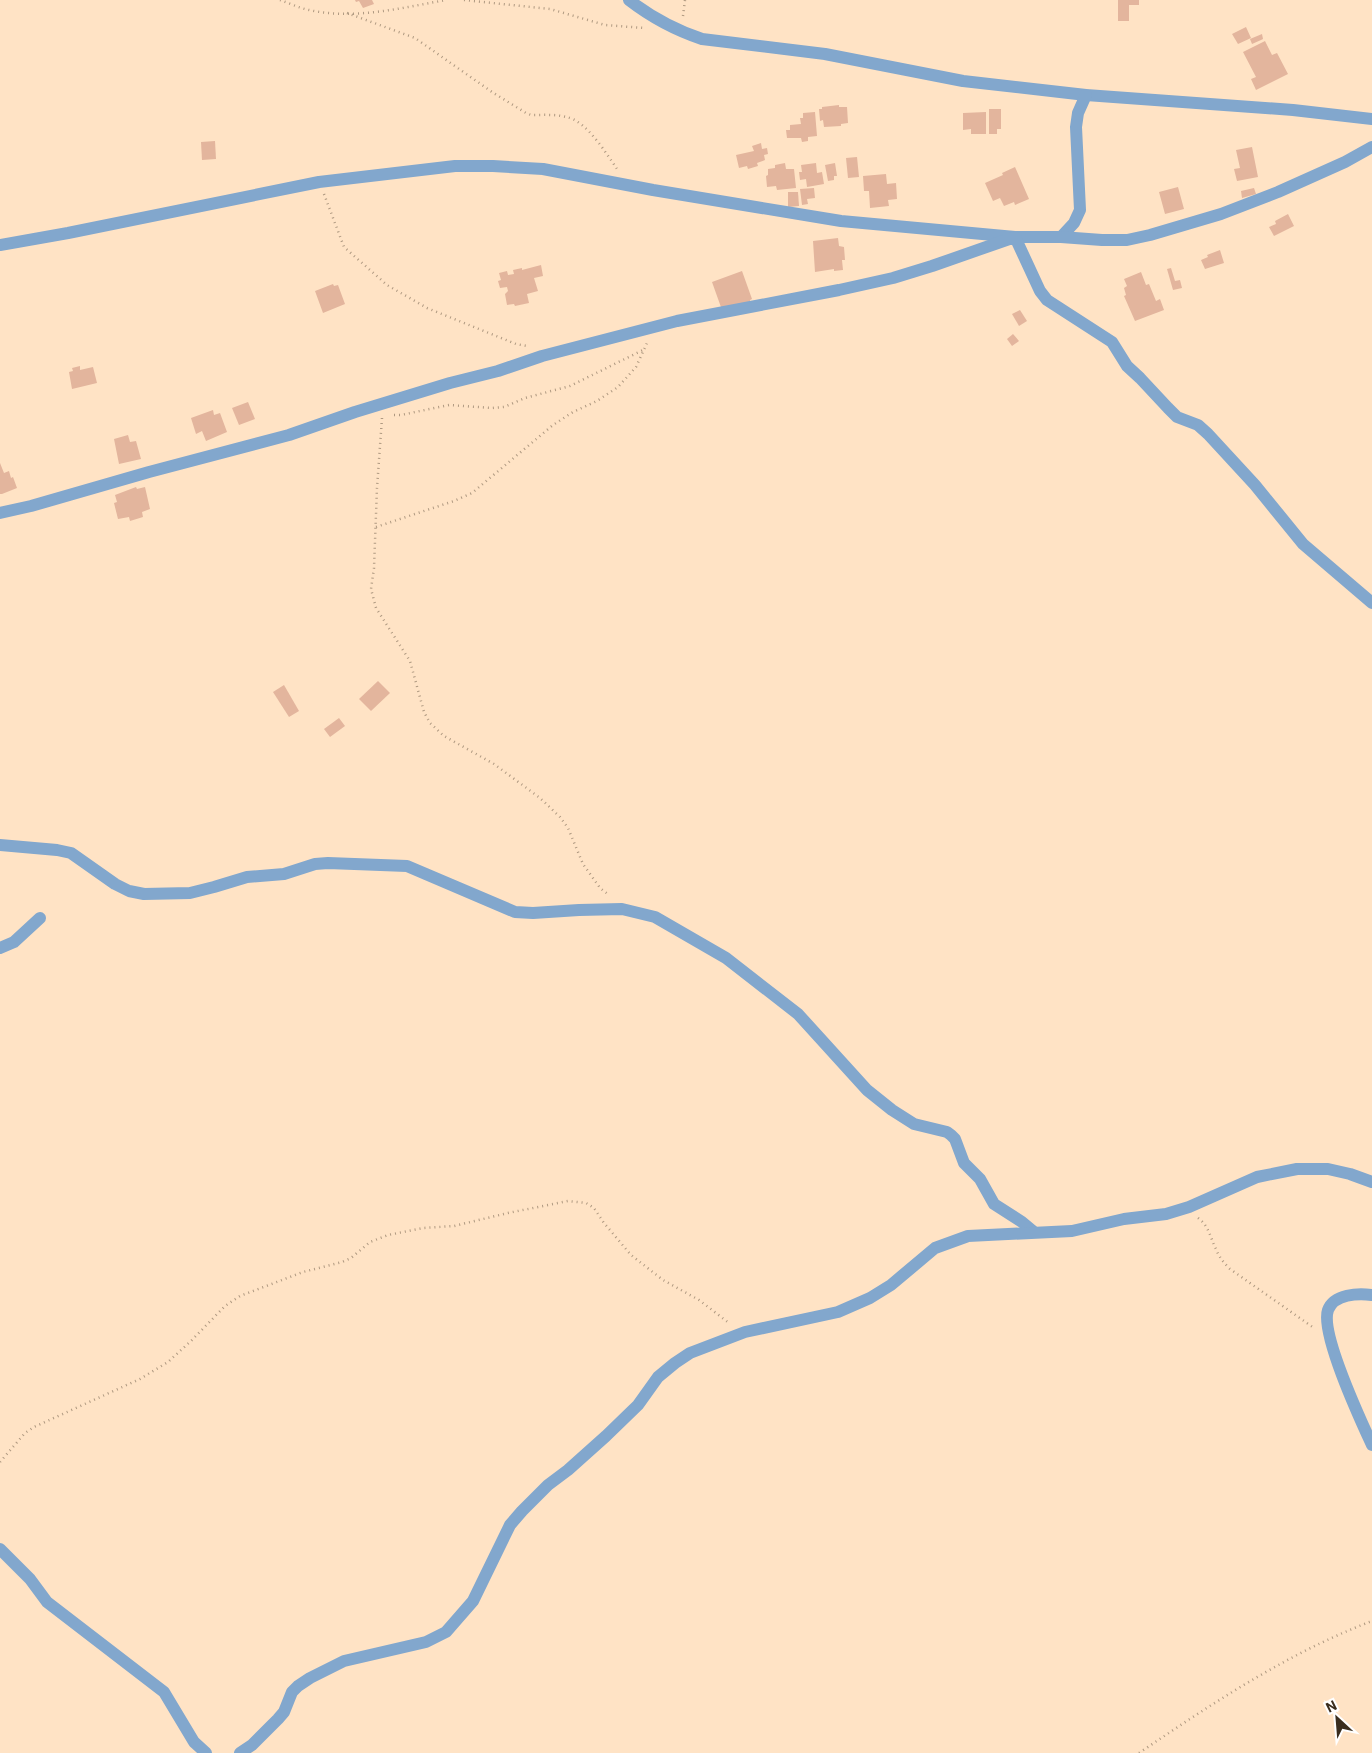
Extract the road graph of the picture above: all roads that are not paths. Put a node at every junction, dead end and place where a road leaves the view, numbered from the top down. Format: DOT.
graph roads {
  1 [pos="629,0"];
  2 [pos="1086,95"];
  3 [pos="1372,119"];
  4 [pos="1372,147"];
  5 [pos="1015,237"];
  6 [pos="1061,237"];
  7 [pos="0,245"];
  8 [pos="0,513"];
  9 [pos="1372,603"];
  10 [pos="0,845"];
  11 [pos="40,918"];
  12 [pos="0,948"];
  13 [pos="1372,1182"];
  14 [pos="1034,1232"];
  15 [pos="1372,1295"];
  16 [pos="1372,1444"];
  17 [pos="0,1549"];
  18 [pos="206,1753"];
  19 [pos="240,1753"];
  1 -- 2 [label="street"];
  2 -- 3 [label="street"];
  2 -- 6 [label="street"];
  4 -- 6 [label="street"];
  5 -- 6 [label="street"];
  5 -- 7 [label="street"];
  5 -- 8 [label="street"];
  5 -- 9 [label="street"];
  10 -- 14 [label="street"];
  11 -- 12 [label="street"];
  13 -- 14 [label="street"];
  14 -- 19 [label="street"];
  15 -- 16 [label="street"];
  17 -- 18 [label="street"];
}
